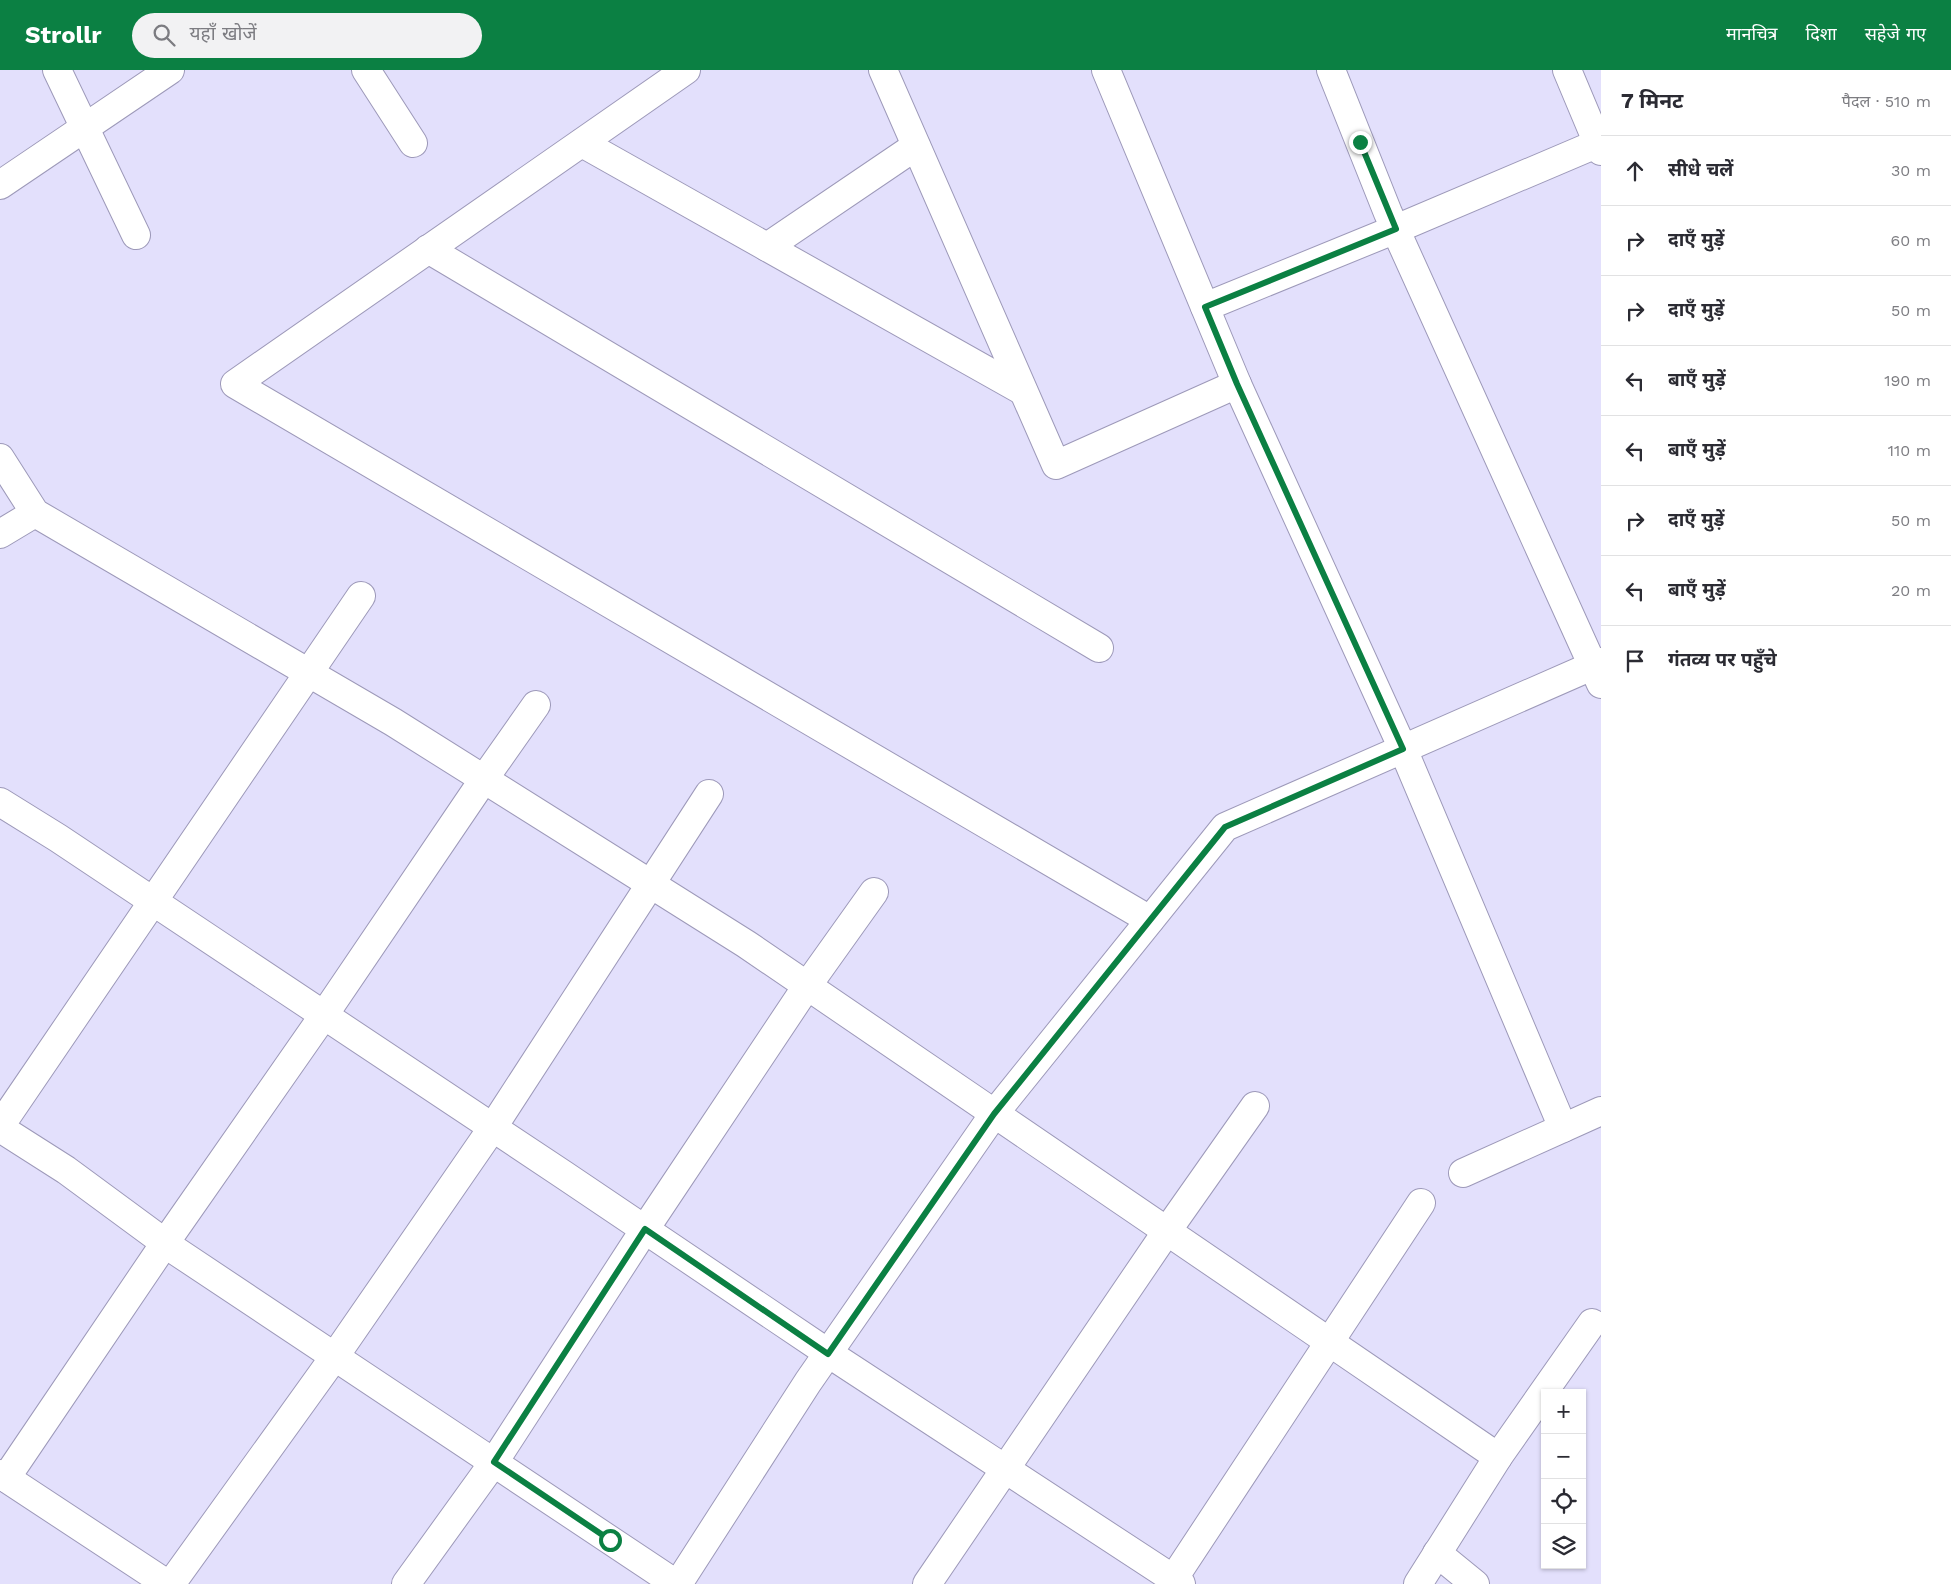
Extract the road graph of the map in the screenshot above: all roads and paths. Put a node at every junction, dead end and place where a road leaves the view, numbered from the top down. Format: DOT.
graph roads {
  1 [pos="57,70"];
  2 [pos="170,70"];
  3 [pos="366,70"];
  4 [pos="686,70"];
  5 [pos="883,70"];
  6 [pos="1106,70"];
  7 [pos="1331,70"];
  8 [pos="1567,70"];
  9 [pos="84,127"];
  10 [pos="413,143"];
  11 [pos="582,143"];
  12 [pos="916,146"];
  13 [pos="1600,146"];
  14 [pos="0,185"];
  15 [pos="1396,229"];
  16 [pos="136,235"];
  17 [pos="767,247"];
  18 [pos="428,249"];
  19 [pos="1205,307"];
  20 [pos="1237,384"];
  21 [pos="1023,391"];
  22 [pos="0,458"];
  23 [pos="35,513"];
  24 [pos="0,534"];
  25 [pos="361,596"];
  26 [pos="1100,648"];
  27 [pos="1598,671"];
  28 [pos="308,674"];
  29 [pos="536,705"];
  30 [pos="1403,749"];
  31 [pos="484,779"];
  32 [pos="709,794"];
  33 [pos="0,802"];
  34 [pos="651,885"];
  35 [pos="874,892"];
  36 [pos="154,902"];
  37 [pos="1150,920"];
  38 [pos="807,986"];
  39 [pos="324,1015"];
  40 [pos="1255,1106"];
  41 [pos="1601,1112"];
  42 [pos="994,1114"];
  43 [pos="0,1127"];
  44 [pos="493,1127"];
  45 [pos="1563,1128"];
  46 [pos="1463,1173"];
  47 [pos="1422,1204"];
  48 [pos="645,1229"];
  49 [pos="1166,1231"];
  50 [pos="165,1243"];
  51 [pos="1592,1323"];
  52 [pos="1330,1342"];
  53 [pos="828,1354"];
  54 [pos="335,1356"];
  55 [pos="1498,1457"];
  56 [pos="494,1462"];
  57 [pos="1005,1469"];
  58 [pos="3,1476"];
  59 [pos="1438,1553"];
  60 [pos="1175,1582"];
  61 [pos="169,1584"];
  62 [pos="406,1584"];
  63 [pos="677,1584"];
  64 [pos="927,1584"];
  65 [pos="1418,1584"];
  66 [pos="1475,1584"];
  1 -- 9 [label="street"];
  2 -- 9 [label="street"];
  3 -- 10 [label="street"];
  4 -- 11 [label="street"];
  5 -- 12 [label="street"];
  6 -- 19 [label="street"];
  7 -- 15 [label="street"];
  8 -- 13 [label="street"];
  9 -- 14 [label="street"];
  9 -- 16 [label="street"];
  11 -- 17 [label="street"];
  11 -- 18 [label="street"];
  12 -- 17 [label="street"];
  12 -- 21 [label="street"];
  13 -- 15 [label="street"];
  15 -- 19 [label="street"];
  15 -- 27 [label="street"];
  17 -- 21 [label="street"];
  18 -- 26 [label="street"];
  18 -- 37 [label="street"];
  19 -- 20 [label="street"];
  20 -- 21 [label="street"];
  20 -- 30 [label="street"];
  22 -- 23 [label="street"];
  23 -- 24 [label="street"];
  23 -- 28 [label="street"];
  25 -- 28 [label="street"];
  27 -- 30 [label="street"];
  28 -- 31 [label="street"];
  28 -- 36 [label="street"];
  29 -- 31 [label="street"];
  30 -- 37 [label="street"];
  30 -- 45 [label="street"];
  31 -- 34 [label="street"];
  31 -- 39 [label="street"];
  32 -- 34 [label="street"];
  33 -- 36 [label="street"];
  34 -- 38 [label="street"];
  34 -- 44 [label="street"];
  35 -- 38 [label="street"];
  36 -- 39 [label="street"];
  36 -- 43 [label="street"];
  37 -- 42 [label="street"];
  38 -- 42 [label="street"];
  38 -- 48 [label="street"];
  39 -- 44 [label="street"];
  39 -- 50 [label="street"];
  40 -- 49 [label="street"];
  41 -- 45 [label="street"];
  42 -- 49 [label="street"];
  42 -- 53 [label="street"];
  43 -- 50 [label="street"];
  44 -- 48 [label="street"];
  44 -- 54 [label="street"];
  45 -- 46 [label="street"];
  47 -- 52 [label="street"];
  48 -- 53 [label="street"];
  48 -- 56 [label="street"];
  49 -- 52 [label="street"];
  49 -- 57 [label="street"];
  50 -- 54 [label="street"];
  50 -- 58 [label="street"];
  51 -- 55 [label="street"];
  52 -- 55 [label="street"];
  52 -- 60 [label="street"];
  53 -- 57 [label="street"];
  53 -- 63 [label="street"];
  54 -- 56 [label="street"];
  54 -- 61 [label="street"];
  55 -- 59 [label="street"];
  56 -- 62 [label="street"];
  56 -- 63 [label="street"];
  57 -- 60 [label="street"];
  57 -- 64 [label="street"];
  58 -- 61 [label="street"];
  59 -- 65 [label="street"];
  59 -- 66 [label="street"];
}
